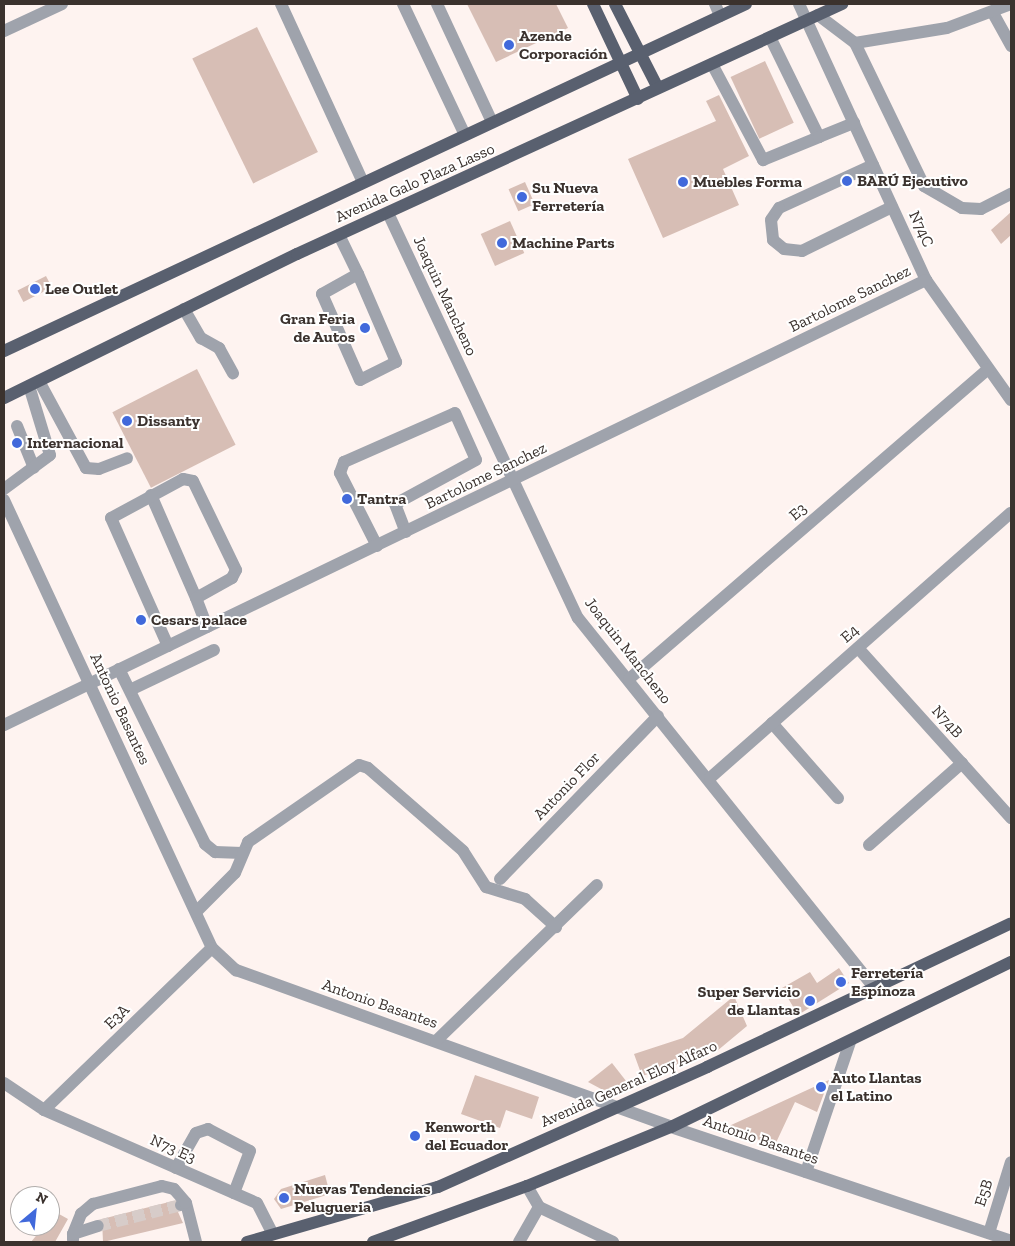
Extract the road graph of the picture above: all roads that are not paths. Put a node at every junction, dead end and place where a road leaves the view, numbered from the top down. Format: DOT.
graph roads {
  1 [pos="62,4"];
  2 [pos="281,4"];
  3 [pos="403,4"];
  4 [pos="437,4"];
  5 [pos="593,4"];
  6 [pos="615,4"];
  7 [pos="746,4"];
  8 [pos="799,4"];
  9 [pos="842,4"];
  10 [pos="1011,4"];
  11 [pos="718,10"];
  12 [pos="993,13"];
  13 [pos="812,18"];
  14 [pos="4,31"];
  15 [pos="770,37"];
  16 [pos="855,44"];
  17 [pos="1011,46"];
  18 [pos="639,53"];
  19 [pos="620,62"];
  20 [pos="712,64"];
  21 [pos="658,88"];
  22 [pos="638,99"];
  23 [pos="491,120"];
  24 [pos="854,123"];
  25 [pos="464,133"];
  26 [pos="819,137"];
  27 [pos="873,165"];
  28 [pos="362,180"];
  29 [pos="1011,194"];
  30 [pos="892,206"];
  31 [pos="388,213"];
  32 [pos="339,235"];
  33 [pos="358,274"];
  34 [pos="926,280"];
  35 [pos="184,310"];
  36 [pos="4,352"];
  37 [pos="988,369"];
  38 [pos="233,373"];
  39 [pos="34,383"];
  40 [pos="4,398"];
  41 [pos="1011,400"];
  42 [pos="17,426"];
  43 [pos="127,458"];
  44 [pos="34,468"];
  45 [pos="513,481"];
  46 [pos="150,495"];
  47 [pos="4,498"];
  48 [pos="1011,513"];
  49 [pos="406,532"];
  50 [pos="378,546"];
  51 [pos="196,598"];
  52 [pos="207,627"];
  53 [pos="168,646"];
  54 [pos="858,648"];
  55 [pos="214,650"];
  56 [pos="119,669"];
  57 [pos="629,679"];
  58 [pos="90,684"];
  59 [pos="130,690"];
  60 [pos="658,716"];
  61 [pos="772,724"];
  62 [pos="4,725"];
  63 [pos="962,763"];
  64 [pos="710,778"];
  65 [pos="838,798"];
  66 [pos="1011,818"];
  67 [pos="869,844"];
  68 [pos="242,853"];
  69 [pos="500,879"];
  70 [pos="597,885"];
  71 [pos="196,912"];
  72 [pos="1011,923"];
  73 [pos="556,927"];
  74 [pos="212,948"];
  75 [pos="1011,962"];
  76 [pos="872,985"];
  77 [pos="436,1041"];
  78 [pos="850,1042"];
  79 [pos="4,1084"];
  80 [pos="619,1105"];
  81 [pos="44,1110"];
  82 [pos="671,1126"];
  83 [pos="1011,1162"];
  84 [pos="176,1168"];
  85 [pos="806,1172"];
  86 [pos="527,1186"];
  87 [pos="234,1193"];
  88 [pos="539,1206"];
  89 [pos="98,1226"];
  90 [pos="989,1233"];
  91 [pos="273,1234"];
  92 [pos="73,1238"];
  93 [pos="1011,1241"];
  94 [pos="196,1242"];
  95 [pos="246,1242"];
  96 [pos="373,1242"];
  97 [pos="519,1242"];
  98 [pos="613,1242"];
  1 -- 14 [label="street"];
  2 -- 28 [label="street"];
  3 -- 25 [label="street"];
  4 -- 23 [label="street"];
  5 -- 19 [label="main road"];
  6 -- 18 [label="main road"];
  7 -- 11 [label="main road, Avenida Galo Plaza Lasso"];
  8 -- 13 [label="street, N74C"];
  9 -- 13 [label="main road, Avenida Galo Plaza Lasso"];
  10 -- 12 [label="street"];
  11 -- 18 [label="main road, Avenida Galo Plaza Lasso"];
  12 -- 16 [label="street"];
  12 -- 17 [label="street"];
  13 -- 15 [label="main road, Avenida Galo Plaza Lasso"];
  13 -- 16 [label="street"];
  13 -- 24 [label="street, N74C"];
  15 -- 20 [label="main road, Avenida Galo Plaza Lasso"];
  15 -- 26 [label="street"];
  16 -- 29 [label="street"];
  18 -- 19 [label="main road, Avenida Galo Plaza Lasso"];
  18 -- 21 [label="main road"];
  19 -- 22 [label="main road"];
  19 -- 23 [label="main road, Avenida Galo Plaza Lasso"];
  20 -- 21 [label="main road, Avenida Galo Plaza Lasso"];
  20 -- 26 [label="street"];
  21 -- 22 [label="main road, Avenida Galo Plaza Lasso"];
  22 -- 31 [label="main road, Avenida Galo Plaza Lasso"];
  23 -- 25 [label="main road, Avenida Galo Plaza Lasso"];
  24 -- 26 [label="street"];
  24 -- 27 [label="street, N74C"];
  25 -- 28 [label="main road, Avenida Galo Plaza Lasso"];
  27 -- 30 [label="street, N74C"];
  27 -- 30 [label="street"];
  28 -- 36 [label="main road, Avenida Galo Plaza Lasso"];
  30 -- 34 [label="street, N74C"];
  31 -- 32 [label="main road, Avenida Galo Plaza Lasso"];
  31 -- 45 [label="street, Joaquin Mancheno"];
  32 -- 33 [label="street"];
  32 -- 35 [label="main road, Avenida Galo Plaza Lasso"];
  33 -- 33 [label="street"];
  34 -- 37 [label="street, N74C"];
  34 -- 45 [label="street, Bartolome Sanchez"];
  35 -- 38 [label="street"];
  35 -- 39 [label="main road, Avenida Galo Plaza Lasso"];
  37 -- 41 [label="street, N74C"];
  37 -- 57 [label="street, E3"];
  39 -- 40 [label="main road, Avenida Galo Plaza Lasso"];
  39 -- 43 [label="street"];
  39 -- 44 [label="street"];
  42 -- 44 [label="street"];
  44 -- 47 [label="street"];
  45 -- 49 [label="street, Bartolome Sanchez"];
  45 -- 57 [label="street, Joaquin Mancheno"];
  46 -- 51 [label="street"];
  46 -- 51 [label="street"];
  46 -- 53 [label="street"];
  47 -- 58 [label="street, Antonio Basantes"];
  48 -- 54 [label="street, E4"];
  49 -- 50 [label="street, Bartolome Sanchez"];
  49 -- 50 [label="street"];
  50 -- 52 [label="street, Bartolome Sanchez"];
  51 -- 52 [label="street"];
  52 -- 53 [label="street, Bartolome Sanchez"];
  53 -- 56 [label="street, Bartolome Sanchez"];
  54 -- 61 [label="street, E4"];
  54 -- 63 [label="street, N74B"];
  55 -- 59 [label="street"];
  56 -- 58 [label="street, Bartolome Sanchez"];
  56 -- 59 [label="street"];
  57 -- 60 [label="street, Joaquin Mancheno"];
  58 -- 62 [label="street, Bartolome Sanchez"];
  58 -- 71 [label="street, Antonio Basantes"];
  59 -- 68 [label="street"];
  60 -- 64 [label="street, Joaquin Mancheno"];
  60 -- 69 [label="street, Antonio Flor"];
  61 -- 64 [label="street, E4"];
  61 -- 65 [label="street"];
  63 -- 66 [label="street, N74B"];
  63 -- 67 [label="street"];
  64 -- 76 [label="street, Joaquin Mancheno"];
  68 -- 71 [label="street"];
  68 -- 73 [label="street"];
  70 -- 73 [label="street"];
  71 -- 74 [label="street, Antonio Basantes"];
  72 -- 76 [label="main road, Avenida General Eloy Alfaro"];
  73 -- 77 [label="street"];
  74 -- 77 [label="street, Antonio Basantes"];
  74 -- 81 [label="street, E3A"];
  75 -- 78 [label="main road"];
  76 -- 80 [label="main road, Avenida General Eloy Alfaro"];
  77 -- 80 [label="street, Antonio Basantes"];
  78 -- 82 [label="main road"];
  78 -- 85 [label="street"];
  79 -- 81 [label="street, N73 E3"];
  80 -- 82 [label="street, Antonio Basantes"];
  80 -- 91 [label="main road, Avenida General Eloy Alfaro"];
  81 -- 84 [label="street, N73 E3"];
  82 -- 85 [label="street, Antonio Basantes"];
  82 -- 86 [label="main road"];
  83 -- 90 [label="street, E5B"];
  84 -- 87 [label="street, N73 E3"];
  84 -- 87 [label="street"];
  85 -- 90 [label="street, Antonio Basantes"];
  86 -- 88 [label="street"];
  86 -- 96 [label="main road"];
  87 -- 91 [label="street, N73 E3"];
  88 -- 97 [label="street"];
  88 -- 98 [label="street"];
  89 -- 92 [label="street"];
  90 -- 93 [label="street, Antonio Basantes"];
  91 -- 95 [label="main road, Avenida General Eloy Alfaro"];
  92 -- 94 [label="street"];
}
